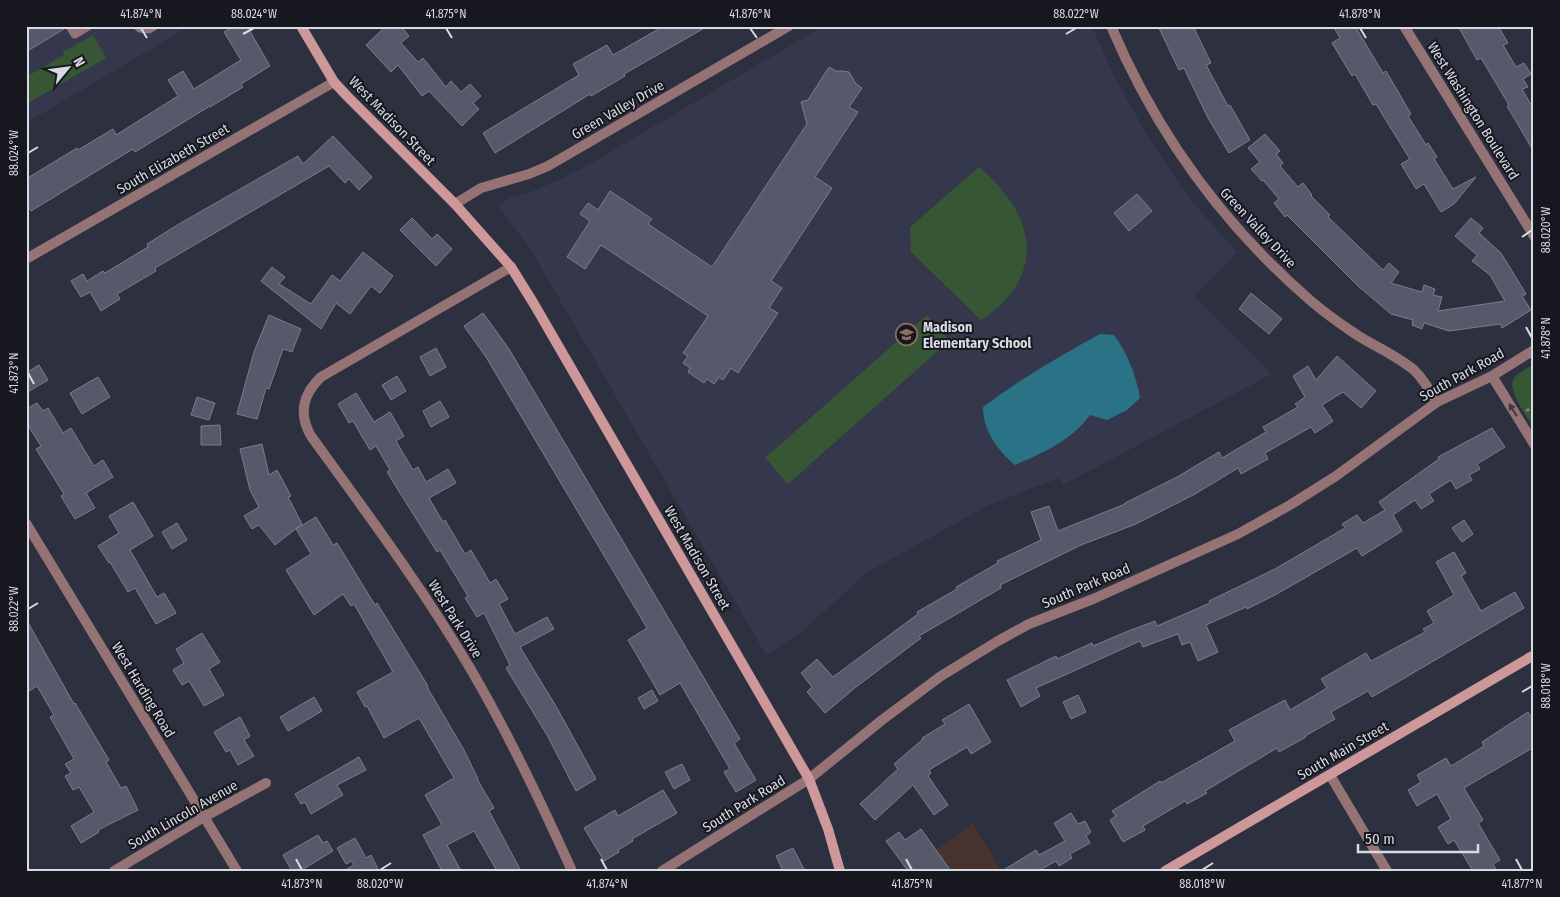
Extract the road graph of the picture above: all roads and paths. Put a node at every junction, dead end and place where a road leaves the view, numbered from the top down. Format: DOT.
graph roads {
  1 [pos="70,26"];
  2 [pos="88,26"];
  3 [pos="138,26"];
  4 [pos="154,26"];
  5 [pos="301,26"];
  6 [pos="789,26"];
  7 [pos="1112,26"];
  8 [pos="1404,26"];
  9 [pos="334,82"];
  10 [pos="455,204"];
  11 [pos="1534,236"];
  12 [pos="26,259"];
  13 [pos="510,267"];
  14 [pos="1534,350"];
  15 [pos="1492,376"];
  16 [pos="1437,402"];
  17 [pos="1534,444"];
  18 [pos="26,523"];
  19 [pos="1534,656"];
  20 [pos="1330,775"];
  21 [pos="809,779"];
  22 [pos="266,784"];
  23 [pos="204,817"];
  24 [pos="114,871"];
  25 [pos="237,871"];
  26 [pos="572,871"];
  27 [pos="662,871"];
  28 [pos="840,871"];
  29 [pos="1166,871"];
  30 [pos="1387,871"];
  1 -- 2 [label="lane"];
  3 -- 4 [label="lane"];
  5 -- 9 [label="street, West Madison Street"];
  6 -- 10 [label="street, Green Valley Drive"];
  7 -- 16 [label="street, Green Valley Drive"];
  8 -- 11 [label="street, West Washington Boulevard"];
  9 -- 10 [label="street, West Madison Street"];
  9 -- 12 [label="street, South Elizabeth Street"];
  10 -- 13 [label="street, West Madison Street"];
  13 -- 21 [label="street, West Madison Street"];
  13 -- 26 [label="street, West Park Drive"];
  14 -- 15 [label="street, South Park Road"];
  15 -- 16 [label="street, South Park Road"];
  17 -- 15 [label="street, one-way"];
  16 -- 21 [label="street, South Park Road"];
  18 -- 23 [label="street, West Harding Road"];
  19 -- 20 [label="street, South Main Street"];
  20 -- 29 [label="street, South Main Street"];
  20 -- 30 [label="street"];
  21 -- 27 [label="street, South Park Road"];
  21 -- 28 [label="street, West Madison Street"];
  22 -- 23 [label="street, South Lincoln Avenue"];
  23 -- 24 [label="street, South Lincoln Avenue"];
  23 -- 25 [label="street, West Harding Road"];
}
